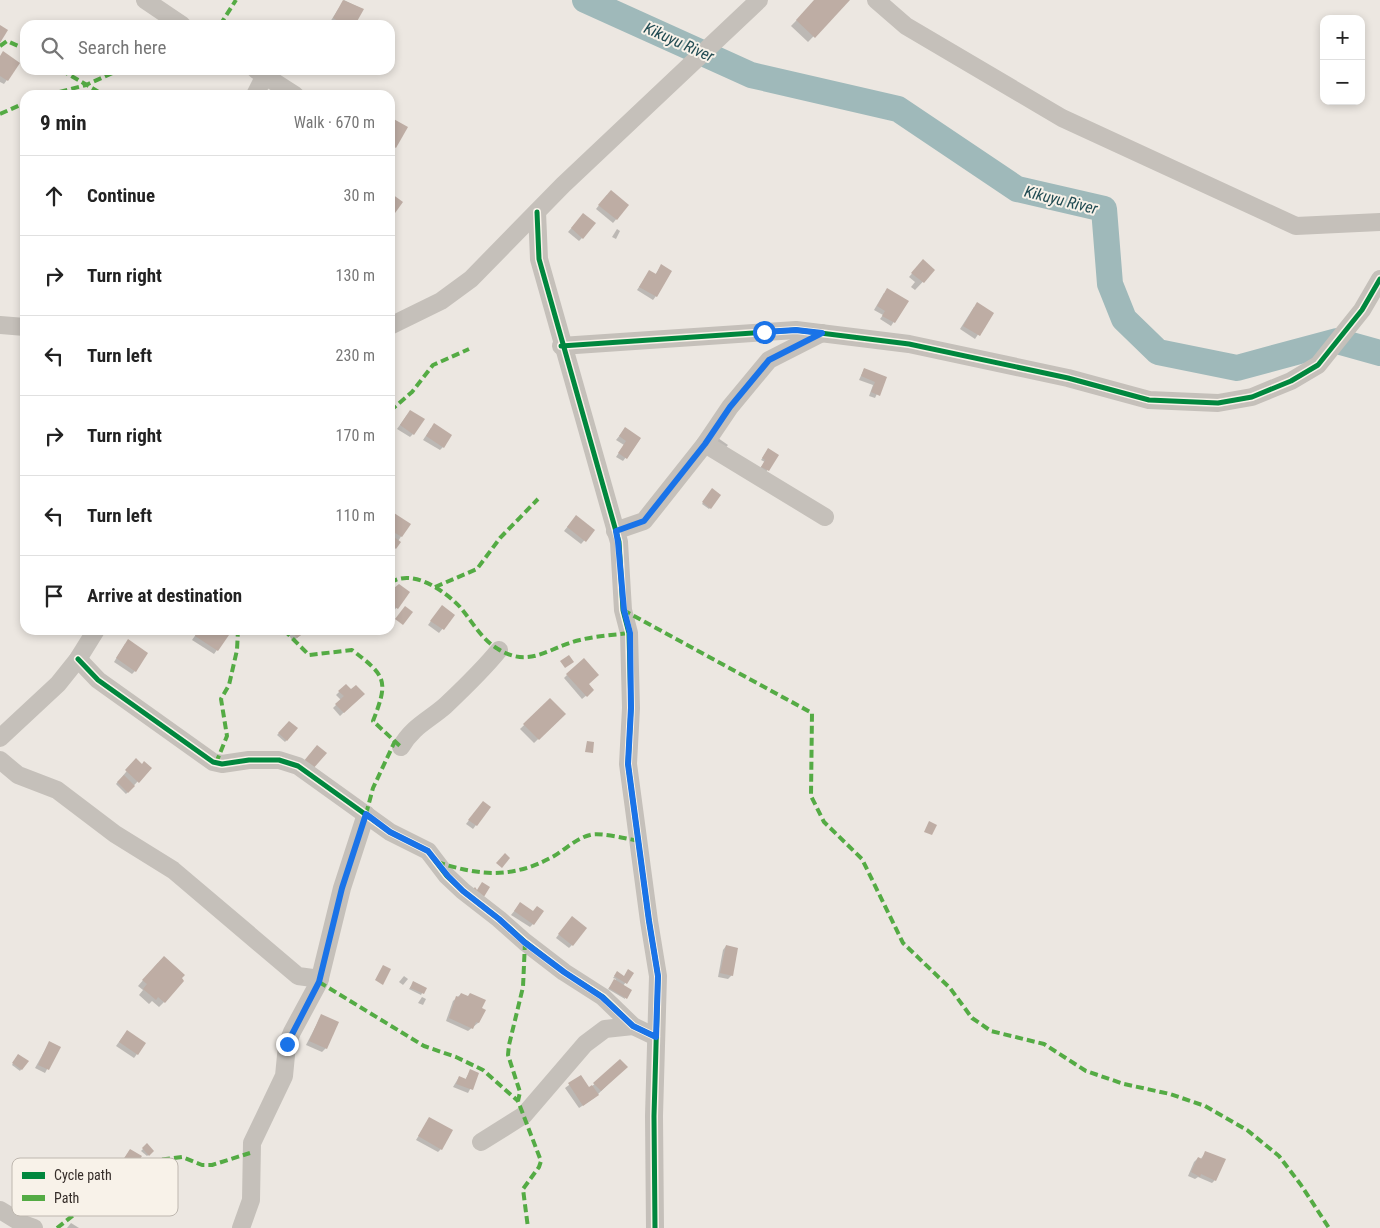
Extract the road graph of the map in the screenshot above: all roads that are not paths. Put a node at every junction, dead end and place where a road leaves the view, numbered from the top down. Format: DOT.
graph roads {
  1 [pos="145,0"];
  2 [pos="759,0"];
  3 [pos="876,0"];
  4 [pos="175,20"];
  5 [pos="260,75"];
  6 [pos="265,75"];
  7 [pos="256,90"];
  8 [pos="288,90"];
  9 [pos="537,212"];
  10 [pos="1380,222"];
  11 [pos="1380,279"];
  12 [pos="0,324"];
  13 [pos="395,324"];
  14 [pos="20,326"];
  15 [pos="822,333"];
  16 [pos="561,346"];
  17 [pos="705,444"];
  18 [pos="825,517"];
  19 [pos="616,531"];
  20 [pos="93,635"];
  21 [pos="499,650"];
  22 [pos="78,659"];
  23 [pos="0,738"];
  24 [pos="401,747"];
  25 [pos="0,760"];
  26 [pos="366,814"];
  27 [pos="320,980"];
  28 [pos="633,1026"];
  29 [pos="656,1037"];
  30 [pos="481,1142"];
  31 [pos="0,1210"];
  32 [pos="34,1228"];
  33 [pos="241,1228"];
  34 [pos="655,1228"];
  1 -- 4 [label="street"];
  2 -- 9 [label="street"];
  3 -- 10 [label="street"];
  5 -- 7 [label="street"];
  6 -- 8 [label="street"];
  9 -- 13 [label="street"];
  9 -- 16 [label="street"];
  11 -- 15 [label="street"];
  12 -- 14 [label="street"];
  15 -- 16 [label="street"];
  15 -- 17 [label="street"];
  16 -- 19 [label="street"];
  17 -- 18 [label="street"];
  17 -- 19 [label="street"];
  19 -- 29 [label="street"];
  20 -- 22 [label="street"];
  21 -- 24 [label="street"];
  22 -- 23 [label="street"];
  22 -- 26 [label="street"];
  25 -- 27 [label="street"];
  26 -- 27 [label="street"];
  26 -- 28 [label="street"];
  27 -- 33 [label="street"];
  28 -- 29 [label="street"];
  28 -- 30 [label="street"];
  29 -- 34 [label="street"];
  31 -- 32 [label="street"];
}
